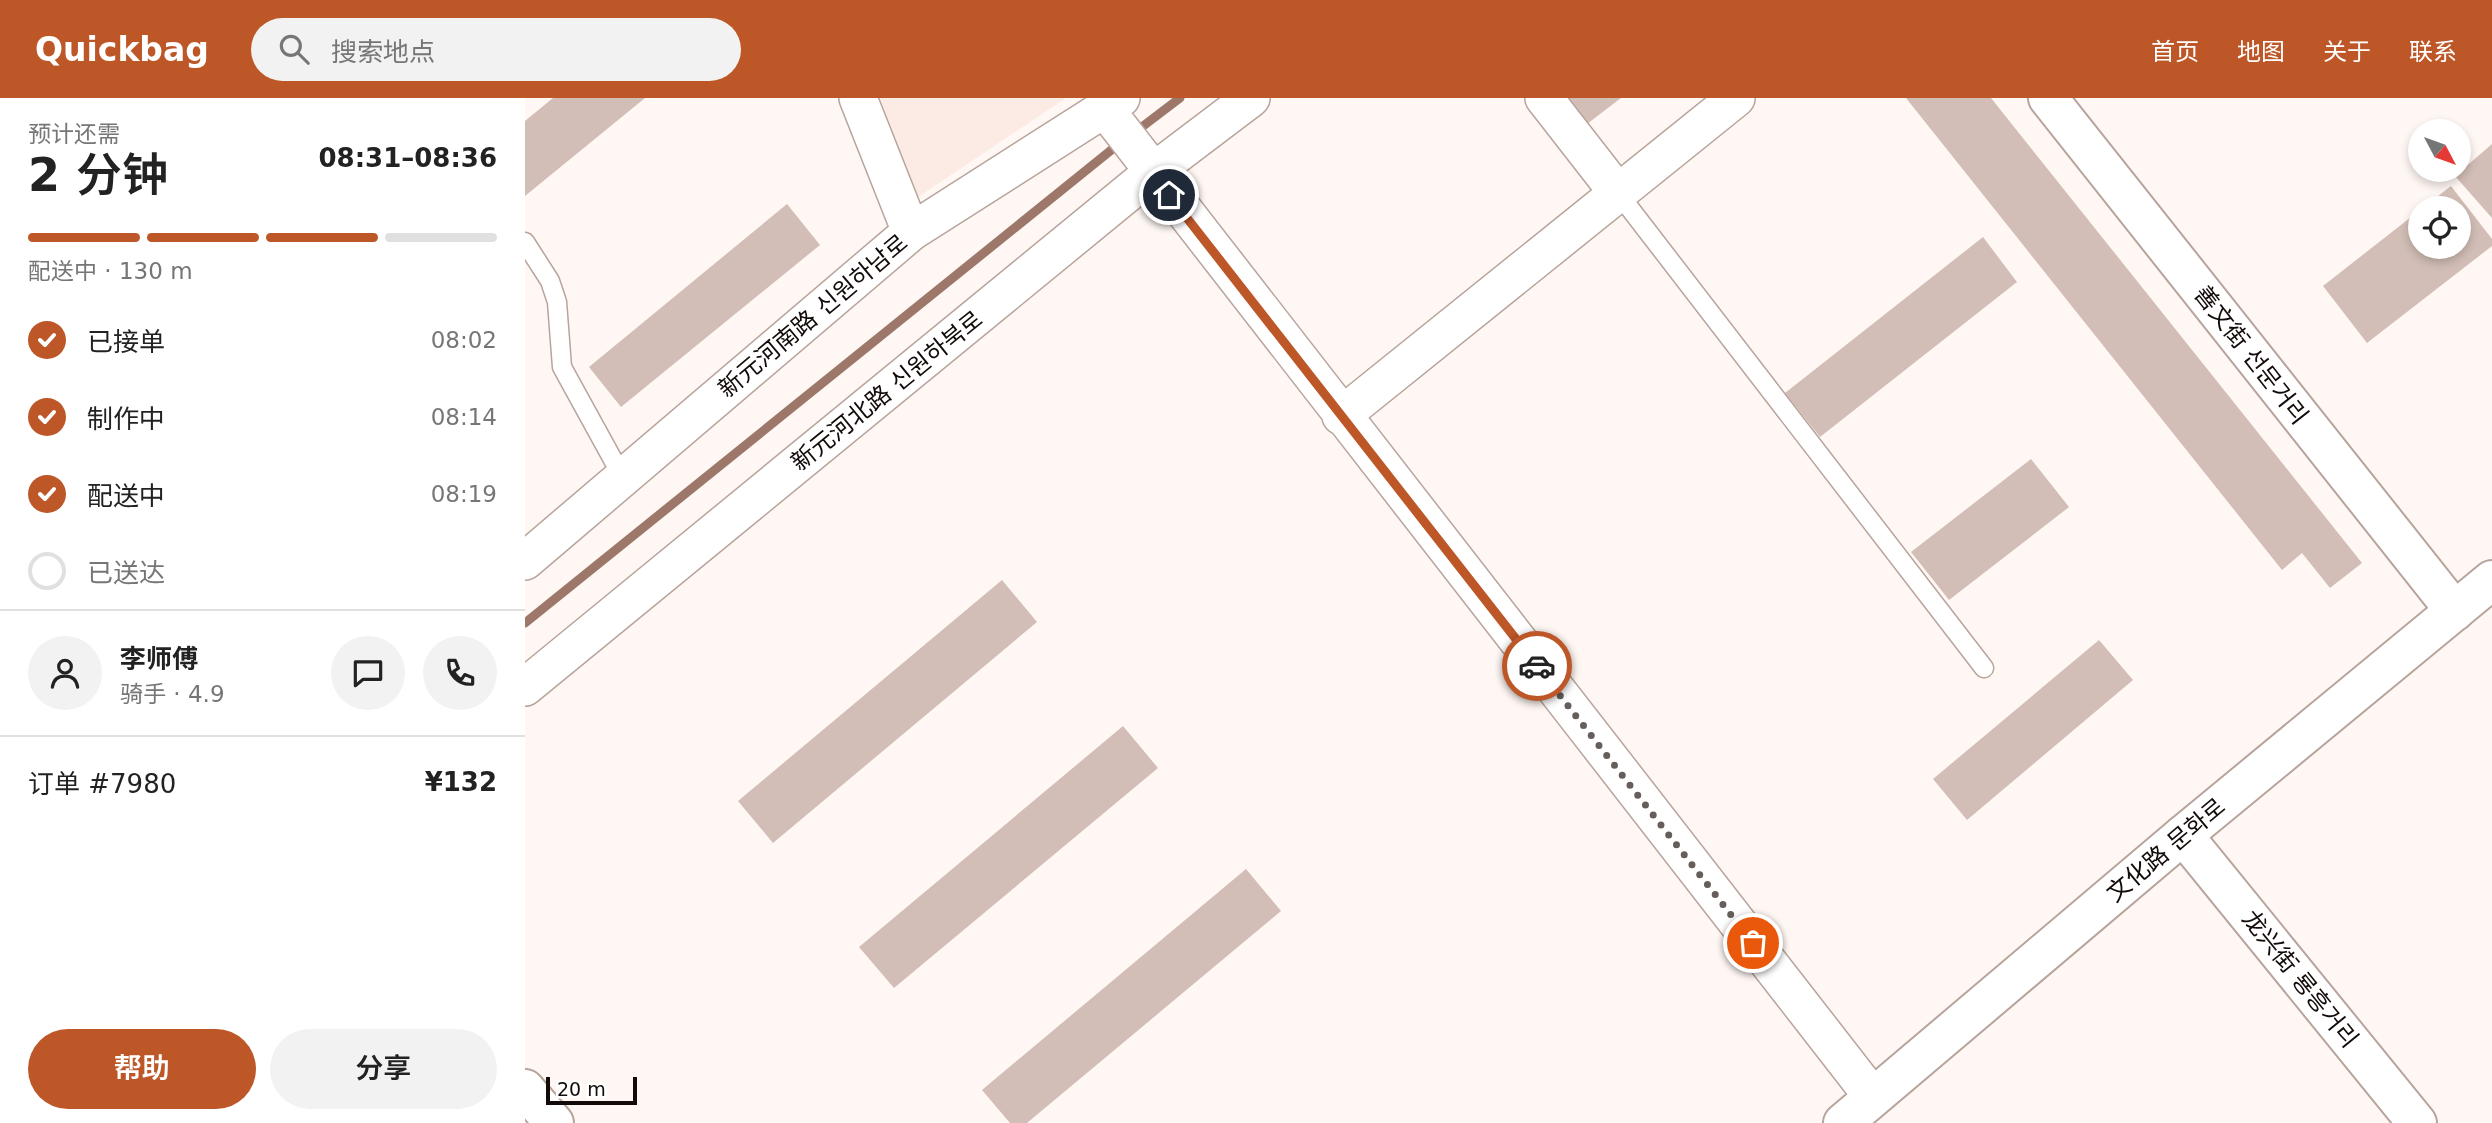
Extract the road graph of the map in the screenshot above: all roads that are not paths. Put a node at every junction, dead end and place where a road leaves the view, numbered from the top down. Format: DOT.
graph roads {
  1 [pos="858,98"];
  2 [pos="1251,98"];
  3 [pos="1544,98"];
  4 [pos="1736,98"];
  5 [pos="2047,98"];
  6 [pos="1113,110"];
  7 [pos="1145,164"];
  8 [pos="1618,193"];
  9 [pos="911,232"];
  10 [pos="525,242"];
  11 [pos="1341,416"];
  12 [pos="623,478"];
  13 [pos="525,561"];
  14 [pos="2492,580"];
  15 [pos="2455,611"];
  16 [pos="1984,668"];
  17 [pos="525,687"];
  18 [pos="2183,835"];
  19 [pos="525,1089"];
  20 [pos="1873,1097"];
  21 [pos="554,1123"];
  22 [pos="1843,1123"];
  23 [pos="2417,1123"];
  1 -- 9 [label="street"];
  2 -- 7 [label="street, 新元河北路 신원하북로"];
  3 -- 8 [label="street"];
  4 -- 8 [label="street"];
  5 -- 15 [label="main road, 善文街 선문거리"];
  6 -- 7 [label="street"];
  6 -- 9 [label="street, 新元河南路 신원하남로"];
  7 -- 11 [label="street"];
  7 -- 17 [label="street, 新元河北路 신원하북로"];
  8 -- 11 [label="street"];
  8 -- 16 [label="lane"];
  9 -- 12 [label="street, 新元河南路 신원하남로"];
  10 -- 12 [label="lane"];
  11 -- 20 [label="street"];
  12 -- 13 [label="street, 新元河南路 신원하남로"];
  14 -- 15 [label="main road, 文化路 문화로"];
  15 -- 18 [label="main road, 文化路 문화로"];
  18 -- 20 [label="main road, 文化路 문화로"];
  18 -- 23 [label="main road, 龙兴街 룡흥거리"];
  19 -- 21 [label="main road"];
  20 -- 22 [label="main road, 文化路 문화로"];
}
